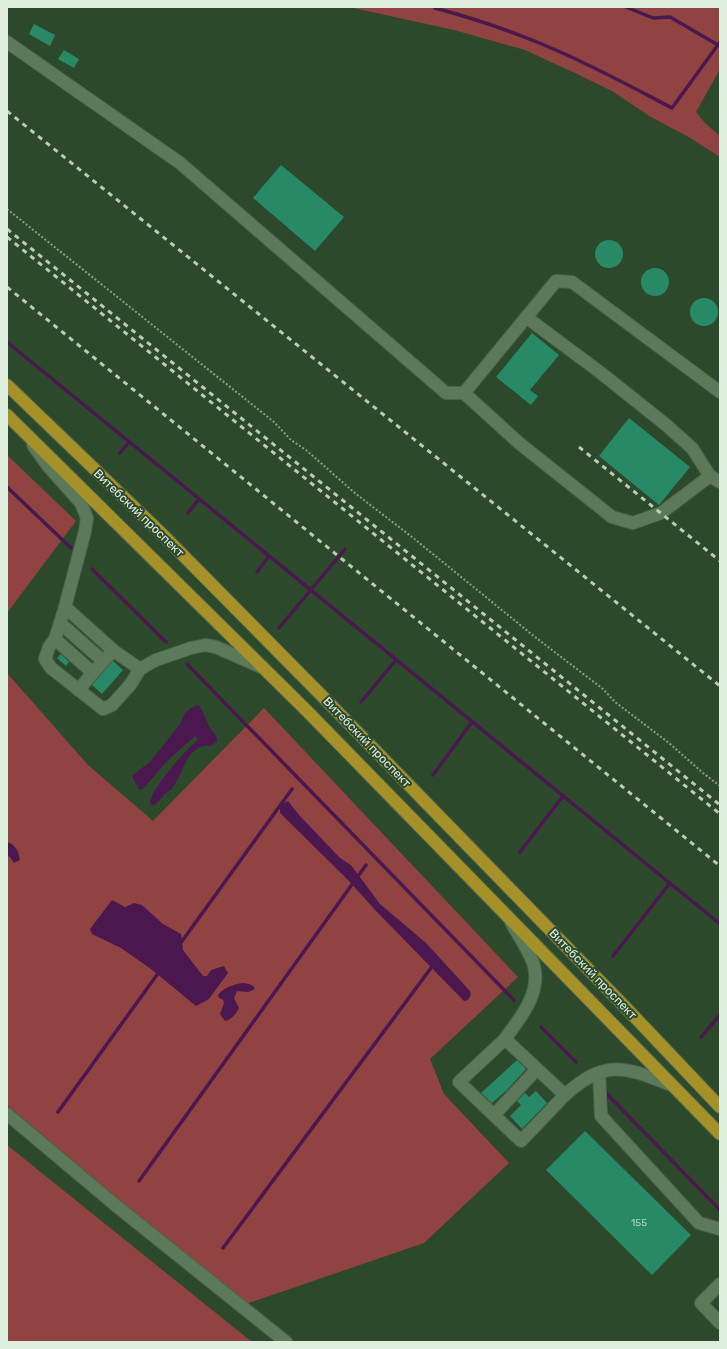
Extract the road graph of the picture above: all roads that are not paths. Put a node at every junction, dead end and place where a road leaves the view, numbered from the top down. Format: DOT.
graph roads {
  1 [pos="10,44"];
  2 [pos="526,317"];
  3 [pos="7,385"];
  4 [pos="720,392"];
  5 [pos="464,393"];
  6 [pos="7,415"];
  7 [pos="21,428"];
  8 [pos="715,479"];
  9 [pos="65,607"];
  10 [pos="60,623"];
  11 [pos="55,639"];
  12 [pos="114,651"];
  13 [pos="104,661"];
  14 [pos="263,667"];
  15 [pos="140,669"];
  16 [pos="93,673"];
  17 [pos="78,690"];
  18 [pos="509,920"];
  19 [pos="505,1039"];
  20 [pos="537,1069"];
  21 [pos="599,1073"];
  22 [pos="671,1085"];
  23 [pos="565,1095"];
  24 [pos="720,1107"];
  25 [pos="7,1114"];
  26 [pos="494,1115"];
  27 [pos="720,1134"];
  28 [pos="720,1229"];
  29 [pos="720,1284"];
  30 [pos="720,1323"];
  31 [pos="286,1342"];
  1 -- 5 [label="lane"];
  2 -- 4 [label="lane"];
  2 -- 5 [label="lane"];
  2 -- 8 [label="lane"];
  3 -- 24 [label="main road, Витебский проспект"];
  5 -- 8 [label="lane"];
  6 -- 7 [label="main road, Витебский проспект"];
  7 -- 9 [label="lane"];
  7 -- 14 [label="main road, Витебский проспект"];
  9 -- 10 [label="lane"];
  9 -- 12 [label="lane"];
  10 -- 11 [label="lane"];
  10 -- 13 [label="lane"];
  11 -- 16 [label="lane"];
  11 -- 17 [label="lane"];
  12 -- 13 [label="lane"];
  12 -- 15 [label="lane"];
  13 -- 16 [label="lane"];
  14 -- 15 [label="lane"];
  14 -- 18 [label="main road, Витебский проспект"];
  15 -- 17 [label="lane"];
  16 -- 17 [label="lane"];
  18 -- 19 [label="lane"];
  18 -- 22 [label="main road, Витебский проспект"];
  19 -- 20 [label="lane"];
  19 -- 26 [label="lane"];
  20 -- 23 [label="lane"];
  20 -- 26 [label="lane"];
  21 -- 22 [label="lane"];
  21 -- 23 [label="lane"];
  21 -- 28 [label="lane"];
  22 -- 27 [label="main road, Витебский проспект"];
  23 -- 26 [label="lane"];
  25 -- 31 [label="lane"];
  29 -- 30 [label="lane"];
}
